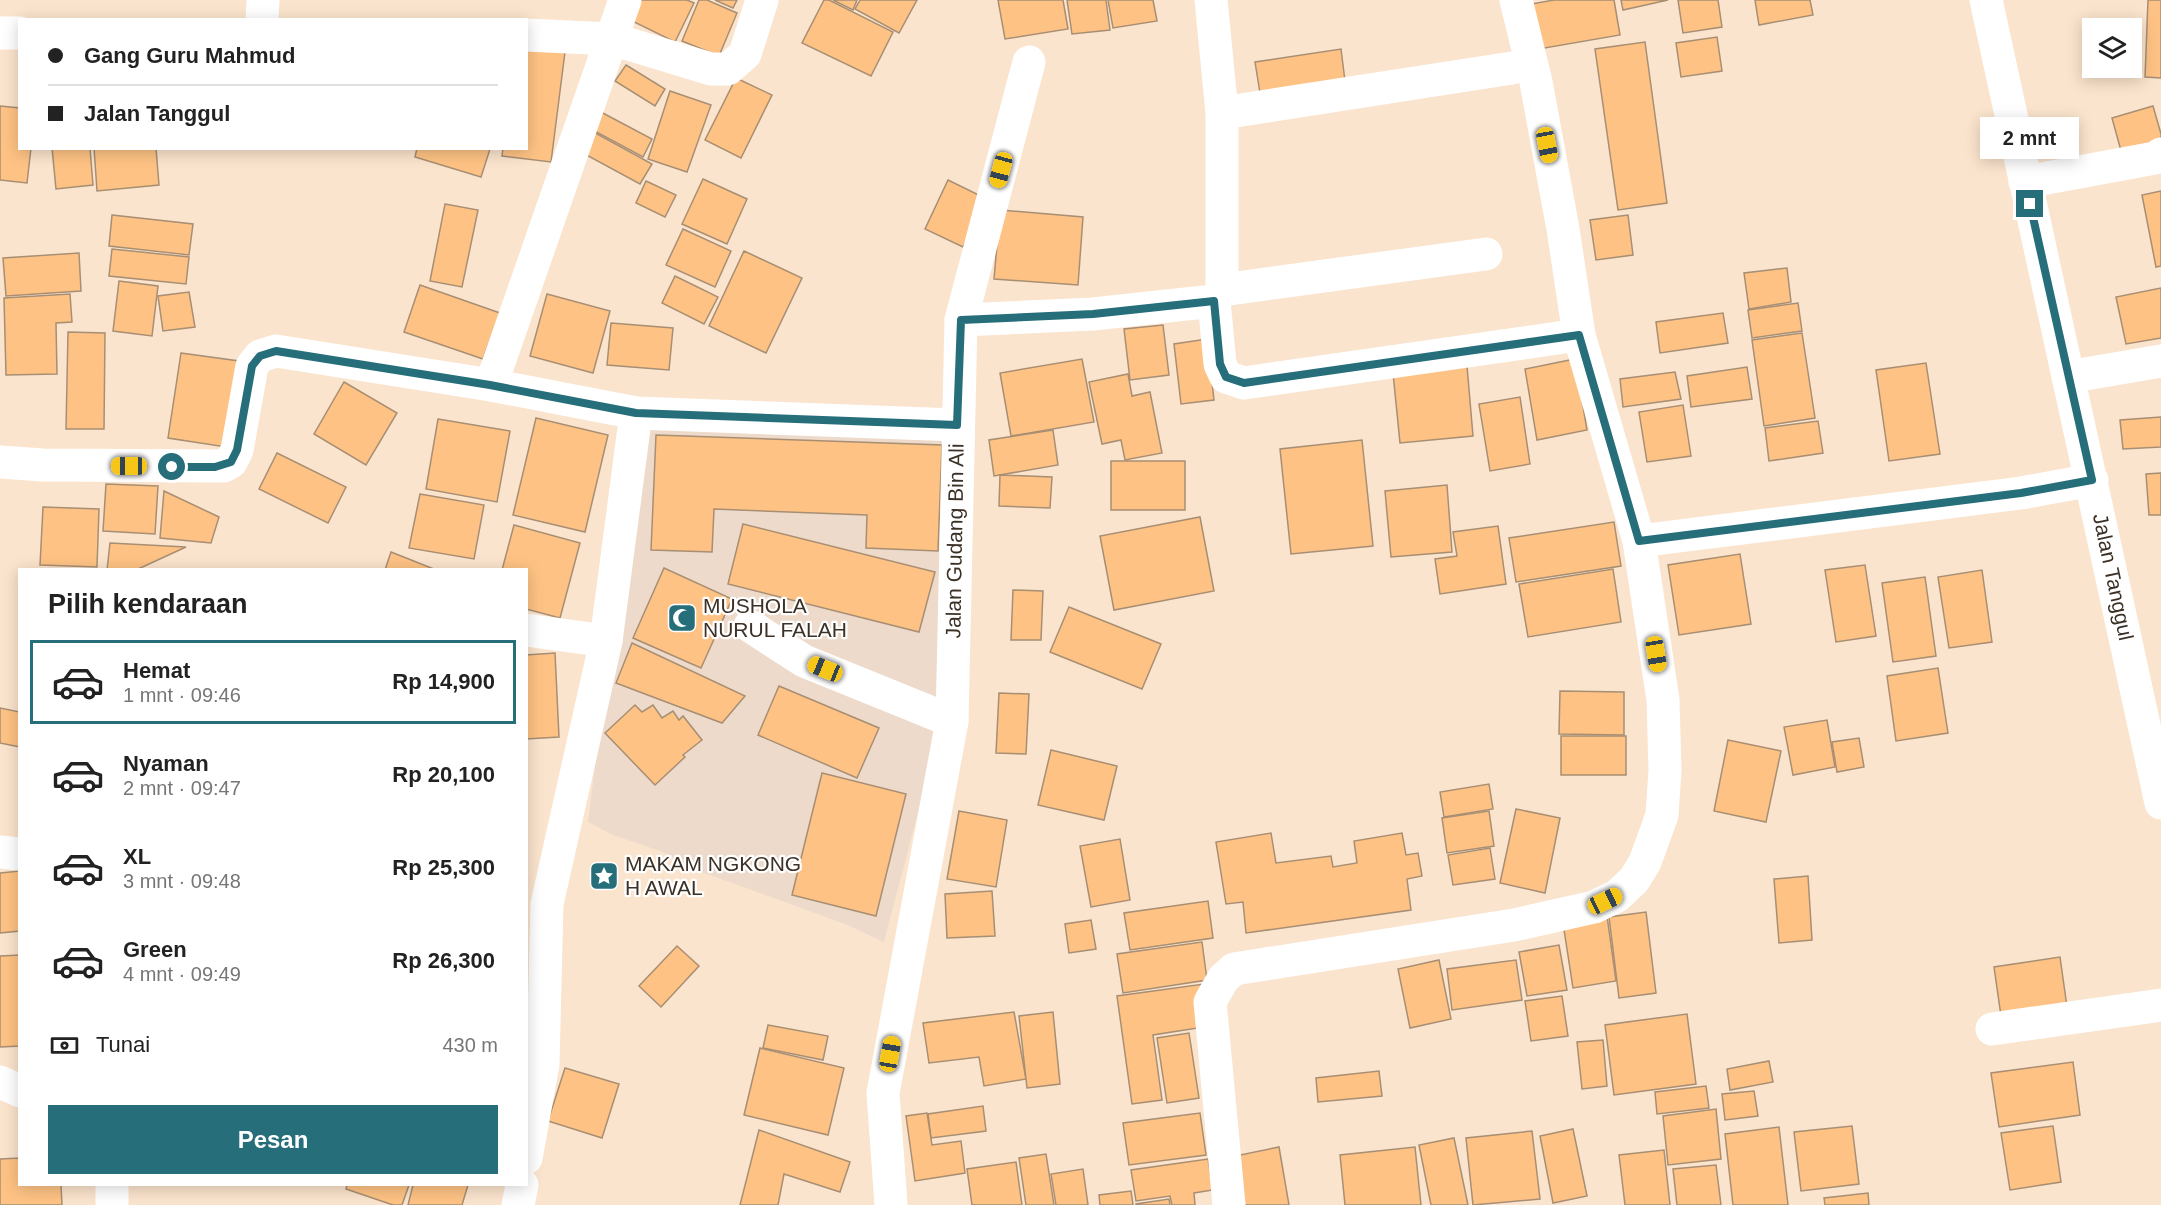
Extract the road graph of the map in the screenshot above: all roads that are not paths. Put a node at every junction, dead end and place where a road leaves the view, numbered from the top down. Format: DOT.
graph roads {
  1 [pos="263,0"];
  2 [pos="625,0"];
  3 [pos="762,0"];
  4 [pos="1211,0"];
  5 [pos="1516,0"];
  6 [pos="1986,0"];
  7 [pos="262,18"];
  8 [pos="0,33"];
  9 [pos="18,33"];
  10 [pos="528,35"];
  11 [pos="612,39"];
  12 [pos="1029,62"];
  13 [pos="1512,68"];
  14 [pos="1222,113"];
  15 [pos="2161,154"];
  16 [pos="2025,182"];
  17 [pos="1486,254"];
  18 [pos="1218,295"];
  19 [pos="961,320"];
  20 [pos="1579,335"];
  21 [pos="2161,361"];
  22 [pos="2068,377"];
  23 [pos="490,385"];
  24 [pos="636,413"];
  25 [pos="957,425"];
  26 [pos="0,462"];
  27 [pos="2084,481"];
  28 [pos="1639,541"];
  29 [pos="750,626"];
  30 [pos="528,630"];
  31 [pos="606,641"];
  32 [pos="952,721"];
  33 [pos="2161,803"];
  34 [pos="0,852"];
  35 [pos="18,854"];
  36 [pos="537,904"];
  37 [pos="2161,1005"];
  38 [pos="1992,1029"];
  39 [pos="0,1082"];
  40 [pos="18,1090"];
  41 [pos="528,1147"];
  42 [pos="112,1186"];
  43 [pos="522,1186"];
  44 [pos="112,1205"];
  45 [pos="518,1205"];
  46 [pos="891,1205"];
  47 [pos="1229,1205"];
  1 -- 7 [label="street"];
  2 -- 11 [label="street"];
  3 -- 11 [label="street"];
  4 -- 14 [label="street"];
  5 -- 20 [label="street"];
  6 -- 16 [label="street, Jalan Tanggul"];
  8 -- 9 [label="street"];
  10 -- 11 [label="street"];
  11 -- 23 [label="street"];
  12 -- 19 [label="street, Jalan Gudang Bin Ali"];
  13 -- 14 [label="street"];
  14 -- 18 [label="street"];
  15 -- 16 [label="street"];
  16 -- 22 [label="street, Jalan Tanggul"];
  17 -- 18 [label="street"];
  18 -- 19 [label="street"];
  18 -- 20 [label="street"];
  19 -- 25 [label="street, Jalan Gudang Bin Ali"];
  20 -- 28 [label="street"];
  21 -- 22 [label="street"];
  22 -- 27 [label="street, Jalan Tanggul"];
  23 -- 24 [label="street"];
  23 -- 26 [label="street"];
  24 -- 25 [label="street"];
  24 -- 31 [label="street"];
  25 -- 32 [label="street, Jalan Gudang Bin Ali"];
  27 -- 28 [label="street"];
  27 -- 33 [label="street, Jalan Tanggul"];
  28 -- 47 [label="street"];
  29 -- 32 [label="street"];
  30 -- 31 [label="street"];
  31 -- 36 [label="street"];
  32 -- 46 [label="street, Jalan Gudang Bin Ali"];
  34 -- 35 [label="street"];
  36 -- 41 [label="street"];
  37 -- 38 [label="street"];
  39 -- 40 [label="street"];
  42 -- 44 [label="street"];
  43 -- 45 [label="street"];
}
